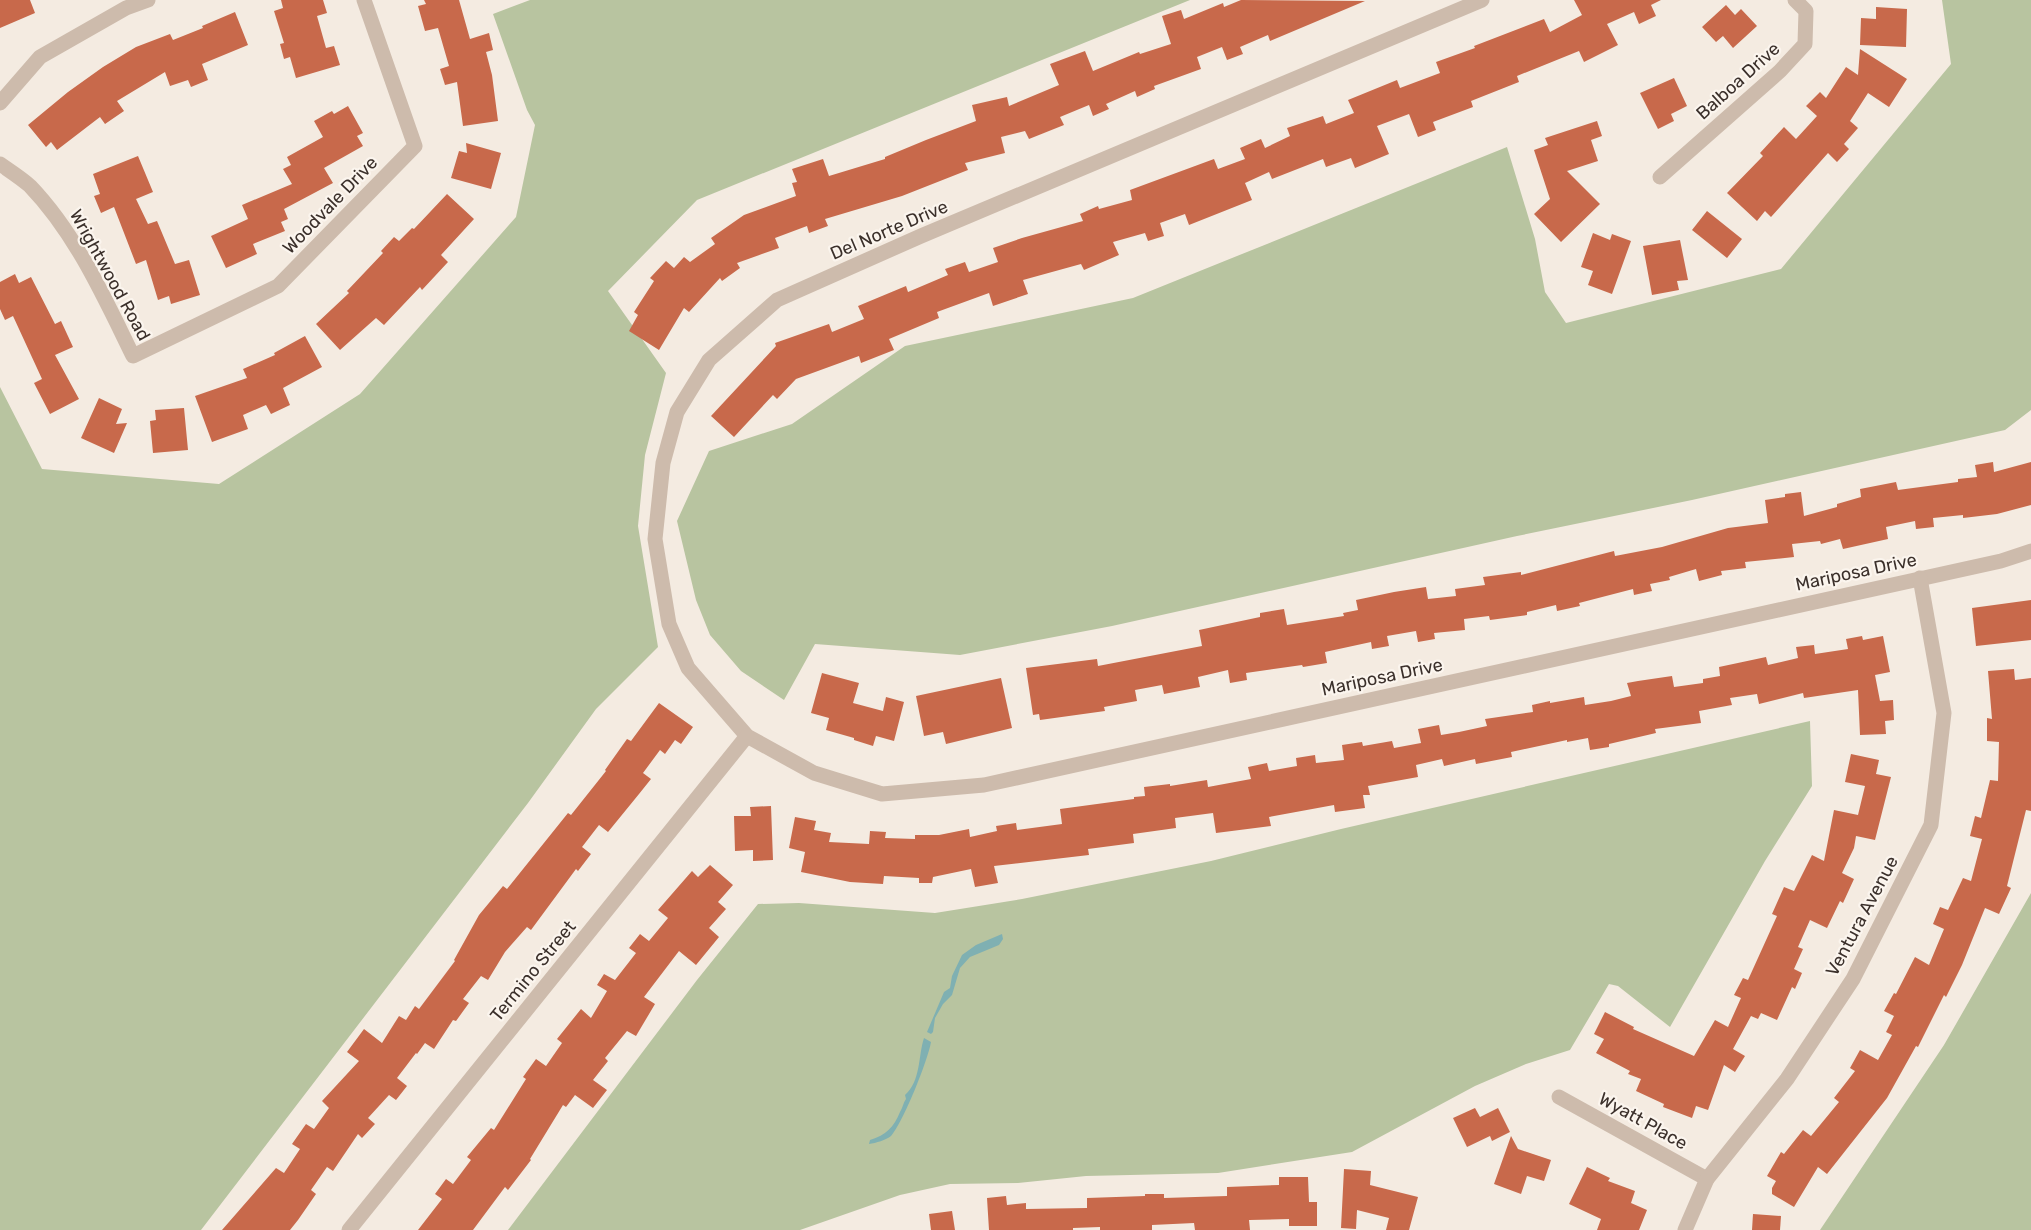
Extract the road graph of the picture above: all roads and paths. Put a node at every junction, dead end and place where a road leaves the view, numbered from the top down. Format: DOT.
graph roads {
  1 [pos="148,0"];
  2 [pos="364,0"];
  3 [pos="1482,0"];
  4 [pos="1795,0"];
  5 [pos="0,103"];
  6 [pos="0,164"];
  7 [pos="1660,177"];
  8 [pos="133,356"];
  9 [pos="2031,551"];
  10 [pos="1920,578"];
  11 [pos="747,736"];
  12 [pos="1559,1097"];
  13 [pos="1707,1179"];
  14 [pos="349,1230"];
  15 [pos="1685,1230"];
  1 -- 5 [label="street"];
  2 -- 8 [label="street, Woodvale Drive"];
  3 -- 11 [label="street, Del Norte Drive"];
  4 -- 7 [label="street, Balboa Drive"];
  6 -- 8 [label="street, Wrightwood Road"];
  9 -- 10 [label="street, Mariposa Drive"];
  10 -- 11 [label="street, Mariposa Drive"];
  10 -- 13 [label="street, Ventura Avenue"];
  11 -- 14 [label="street, Termino Street"];
  12 -- 13 [label="street, Wyatt Place"];
  13 -- 15 [label="street, Ventura Avenue"];
}
